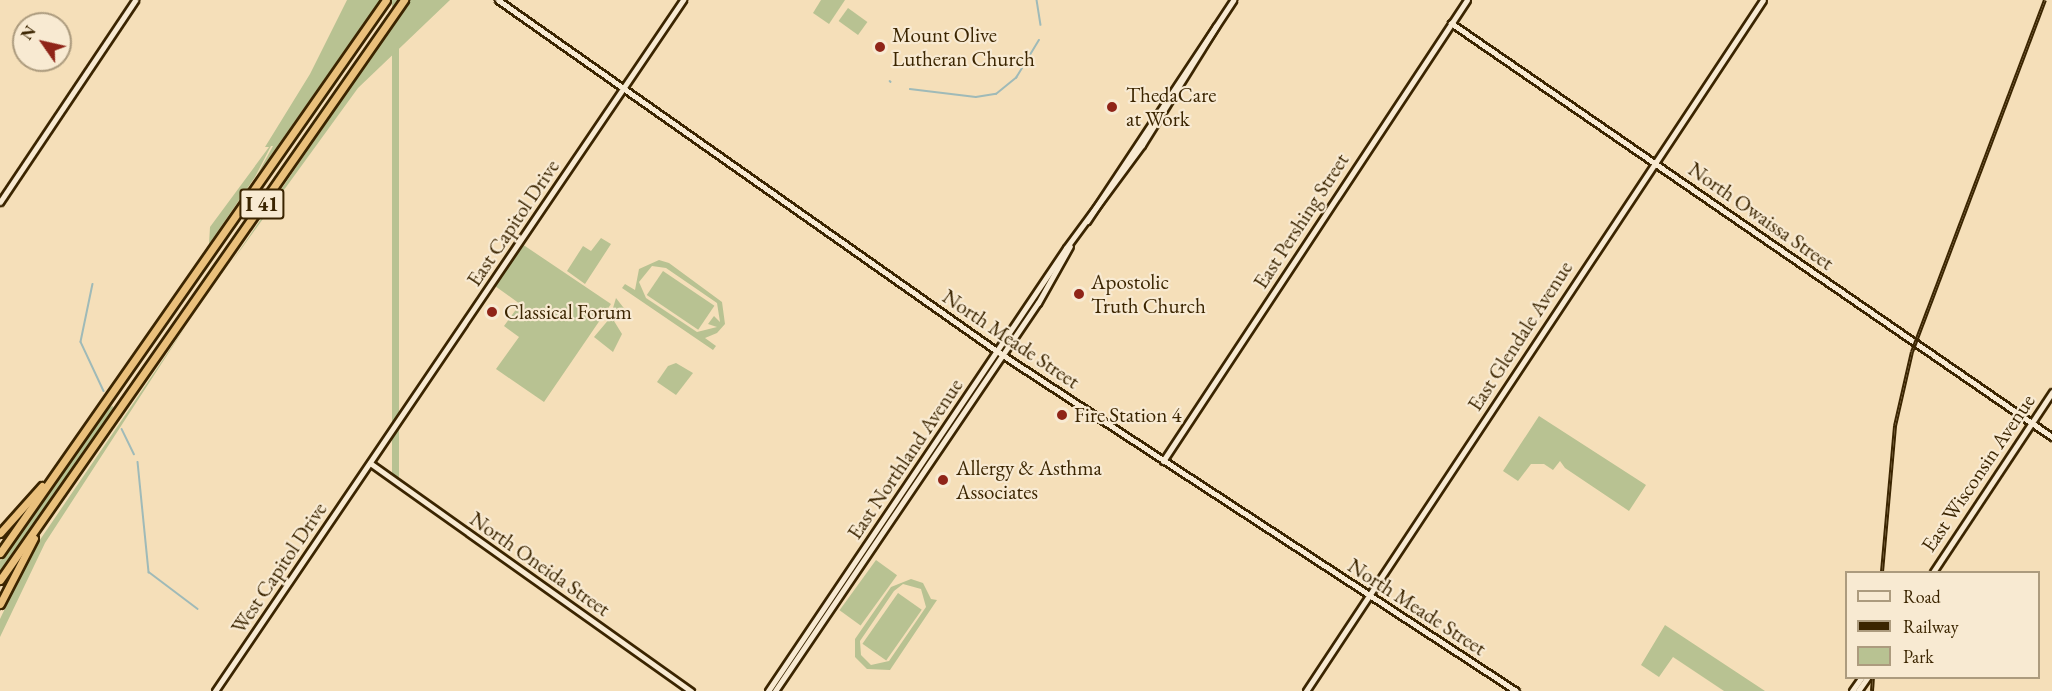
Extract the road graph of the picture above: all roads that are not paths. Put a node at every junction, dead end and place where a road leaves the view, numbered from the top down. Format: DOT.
graph roads {
  1 [pos="135,0"];
  2 [pos="386,0"];
  3 [pos="404,0"];
  4 [pos="498,0"];
  5 [pos="683,0"];
  6 [pos="1233,0"];
  7 [pos="1467,0"];
  8 [pos="1763,0"];
  9 [pos="1451,23"];
  10 [pos="625,88"];
  11 [pos="1654,162"];
  12 [pos="0,201"];
  13 [pos="1000,353"];
  14 [pos="2052,392"];
  15 [pos="2031,423"];
  16 [pos="2052,437"];
  17 [pos="68,457"];
  18 [pos="1163,461"];
  19 [pos="370,463"];
  20 [pos="49,509"];
  21 [pos="0,533"];
  22 [pos="0,553"];
  23 [pos="1933,571"];
  24 [pos="0,580"];
  25 [pos="1370,596"];
  26 [pos="0,604"];
  27 [pos="215,691"];
  28 [pos="691,691"];
  29 [pos="768,691"];
  30 [pos="775,691"];
  31 [pos="1306,691"];
  32 [pos="1516,691"];
  1 -- 12 [label="street"];
  2 -- 17 [label="highway, I 41"];
  3 -- 20 [label="highway, I 41"];
  4 -- 10 [label="street, North Meade Street"];
  5 -- 10 [label="street, East Capitol Drive"];
  6 -- 13 [label="street, East Northland Avenue"];
  7 -- 9 [label="street, East Pershing Street"];
  8 -- 11 [label="street, East Glendale Avenue"];
  9 -- 11 [label="street, North Owaissa Street"];
  9 -- 18 [label="street, East Pershing Street"];
  10 -- 13 [label="street, North Meade Street"];
  10 -- 19 [label="street, East Capitol Drive"];
  11 -- 15 [label="street, North Owaissa Street"];
  11 -- 25 [label="street, East Glendale Avenue"];
  13 -- 18 [label="street, North Meade Street"];
  13 -- 29 [label="street, East Northland Avenue"];
  13 -- 30 [label="street, East Northland Avenue"];
  14 -- 15 [label="street, East Wisconsin Avenue"];
  15 -- 16 [label="street, North Owaissa Street"];
  15 -- 23 [label="street, East Wisconsin Avenue"];
  17 -- 21 [label="highway"];
  17 -- 22 [label="highway, I 41"];
  18 -- 25 [label="street, North Meade Street"];
  19 -- 27 [label="street, West Capitol Drive"];
  19 -- 28 [label="street, North Oneida Street"];
  20 -- 24 [label="highway, I 41"];
  20 -- 26 [label="highway"];
  25 -- 31 [label="street, East Glendale Avenue"];
  25 -- 32 [label="street, North Meade Street"];
}
